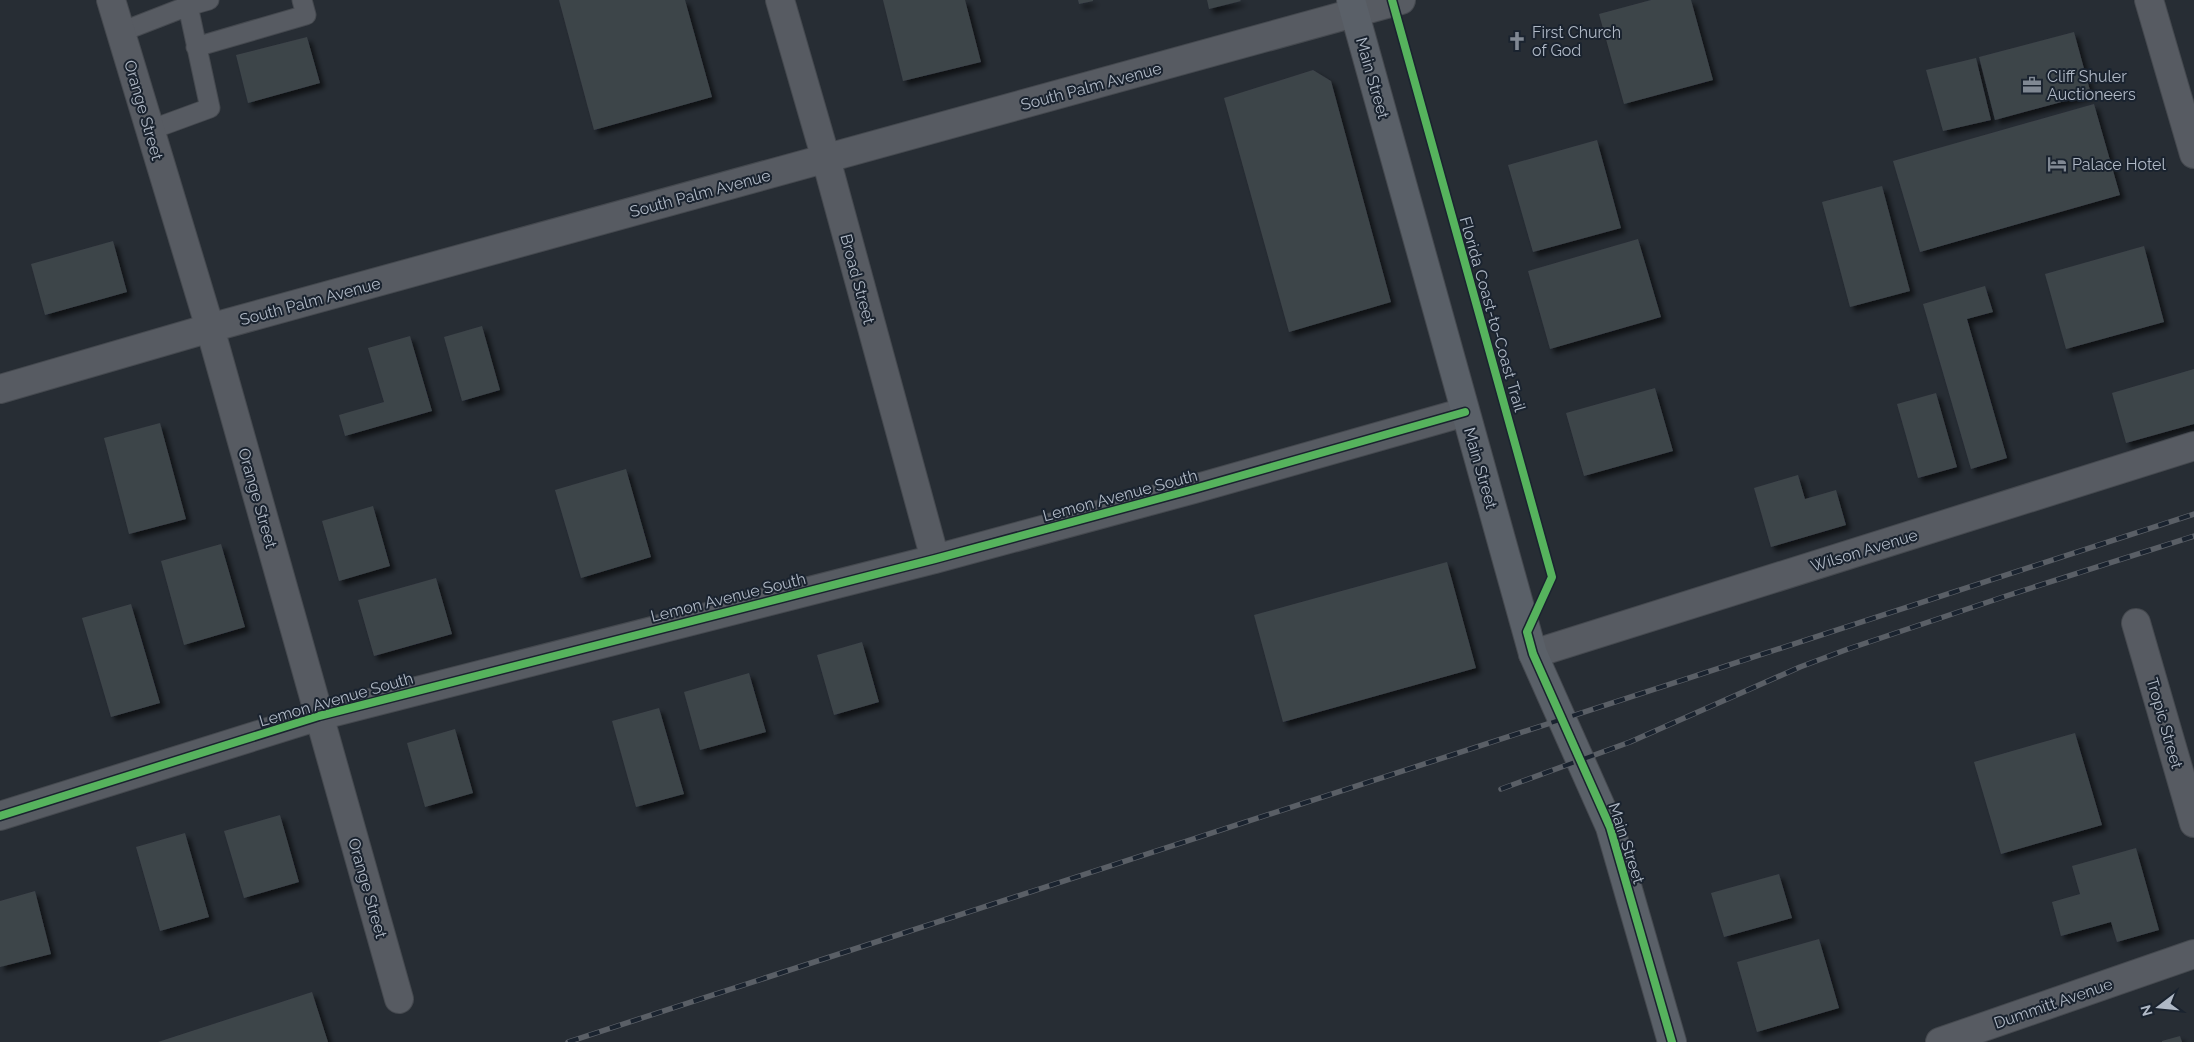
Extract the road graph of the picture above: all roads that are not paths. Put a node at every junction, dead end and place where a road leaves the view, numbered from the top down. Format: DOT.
graph roads {
  1 [pos="111,0"];
  2 [pos="209,0"];
  3 [pos="302,0"];
  4 [pos="780,0"];
  5 [pos="1401,0"];
  6 [pos="2148,0"];
  7 [pos="188,6"];
  8 [pos="1353,6"];
  9 [pos="121,32"];
  10 [pos="196,47"];
  11 [pos="150,130"];
  12 [pos="2194,154"];
  13 [pos="826,159"];
  14 [pos="210,328"];
  15 [pos="0,388"];
  16 [pos="1465,412"];
  17 [pos="2194,446"];
  18 [pos="935,559"];
  19 [pos="2136,623"];
  20 [pos="1533,654"];
  21 [pos="319,716"];
  22 [pos="0,816"];
  23 [pos="2194,823"];
  24 [pos="2194,954"];
  25 [pos="399,999"];
  26 [pos="1672,1042"];
  27 [pos="1940,1042"];
  1 -- 9 [label="street, Orange Street"];
  2 -- 7 [label="lane"];
  3 -- 10 [label="lane"];
  4 -- 13 [label="street, Broad Street"];
  5 -- 8 [label="street, South Palm Avenue"];
  6 -- 12 [label="street"];
  7 -- 9 [label="lane"];
  7 -- 10 [label="lane"];
  8 -- 13 [label="street, South Palm Avenue"];
  8 -- 16 [label="street, Main Street"];
  9 -- 11 [label="street, Orange Street"];
  10 -- 11 [label="lane"];
  11 -- 14 [label="street, Orange Street"];
  13 -- 14 [label="street, South Palm Avenue"];
  13 -- 18 [label="street, Broad Street"];
  14 -- 15 [label="street, South Palm Avenue"];
  14 -- 21 [label="street, Orange Street"];
  16 -- 18 [label="street, Lemon Avenue South"];
  16 -- 20 [label="street, Main Street"];
  17 -- 20 [label="street, Wilson Avenue"];
  18 -- 21 [label="street, Lemon Avenue South"];
  19 -- 23 [label="street, Tropic Street"];
  20 -- 26 [label="street, Main Street"];
  21 -- 22 [label="street, Lemon Avenue South"];
  21 -- 25 [label="street, Orange Street"];
  24 -- 27 [label="street, Dummitt Avenue"];
}
